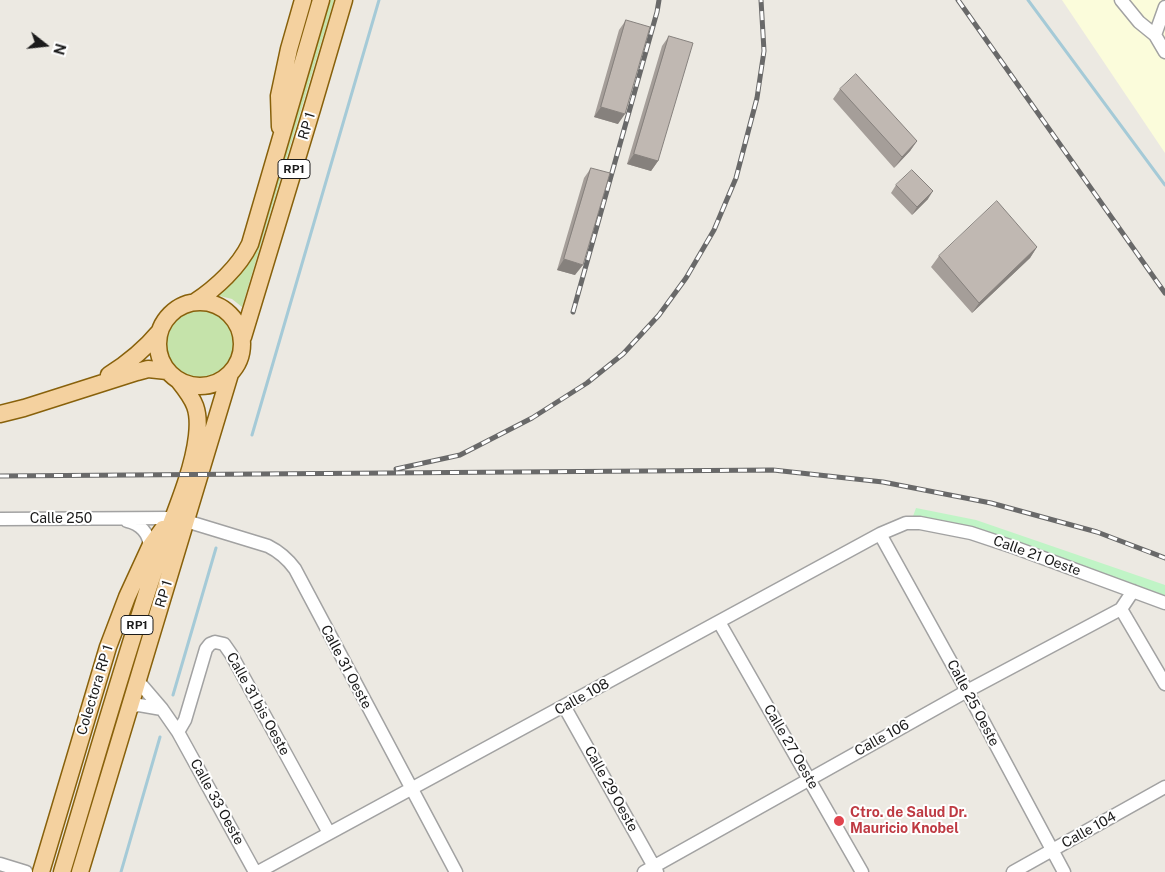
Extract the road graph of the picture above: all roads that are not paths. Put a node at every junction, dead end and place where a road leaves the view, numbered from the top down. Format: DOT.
graph roads {
  1 [pos="303,0"];
  2 [pos="322,0"];
  3 [pos="344,0"];
  4 [pos="1121,0"];
  5 [pos="1165,7"];
  6 [pos="1155,35"];
  7 [pos="1165,52"];
  8 [pos="281,141"];
  9 [pos="195,302"];
  10 [pos="160,331"];
  11 [pos="243,337"];
  12 [pos="230,374"];
  13 [pos="173,376"];
  14 [pos="92,385"];
  15 [pos="0,414"];
  16 [pos="0,519"];
  17 [pos="122,519"];
  18 [pos="179,519"];
  19 [pos="906,523"];
  20 [pos="880,534"];
  21 [pos="150,547"];
  22 [pos="1133,591"];
  23 [pos="1165,603"];
  24 [pos="1121,609"];
  25 [pos="719,622"];
  26 [pos="138,681"];
  27 [pos="1165,684"];
  28 [pos="967,690"];
  29 [pos="564,706"];
  30 [pos="131,707"];
  31 [pos="162,709"];
  32 [pos="178,732"];
  33 [pos="809,779"];
  34 [pos="1165,787"];
  35 [pos="412,789"];
  36 [pos="329,834"];
  37 [pos="1052,851"];
  38 [pos="0,864"];
  39 [pos="652,870"];
  40 [pos="26,872"];
  41 [pos="41,872"];
  42 [pos="62,872"];
  43 [pos="80,872"];
  44 [pos="257,872"];
  45 [pos="456,872"];
  46 [pos="862,872"];
  47 [pos="1013,872"];
  48 [pos="1064,872"];
  1 -- 8 [label="main road"];
  2 -- 8 [label="main road, RP 1 / RP1"];
  3 -- 11 [label="main road, RP 1 / RP1"];
  4 -- 6 [label="street"];
  5 -- 6 [label="street"];
  6 -- 7 [label="street"];
  8 -- 9 [label="main road, RP 1 / RP1"];
  9 -- 10 [label="main road, RP1"];
  9 -- 11 [label="main road"];
  10 -- 13 [label="main road, RP1"];
  10 -- 14 [label="main road"];
  11 -- 12 [label="main road, RP1"];
  12 -- 13 [label="main road"];
  12 -- 18 [label="main road, RP 1 / RP1"];
  13 -- 14 [label="main road"];
  13 -- 18 [label="main road, RP 1 / RP1"];
  14 -- 15 [label="main road"];
  16 -- 17 [label="street, Calle 250"];
  17 -- 18 [label="street, Calle 250"];
  17 -- 21 [label="street, Calle 250"];
  18 -- 21 [label="main road, Colectora RP 1"];
  18 -- 26 [label="main road, RP 1 / RP1"];
  18 -- 35 [label="street, Calle 31 Oeste"];
  18 -- 42 [label="main road, RP 1 / RP1"];
  19 -- 20 [label="street, Calle 108"];
  19 -- 22 [label="street, Calle 21 Oeste"];
  20 -- 25 [label="street, Calle 108"];
  20 -- 28 [label="street, Calle 25 Oeste"];
  21 -- 41 [label="main road, Colectora RP 1"];
  22 -- 23 [label="street, Calle 21 Oeste"];
  22 -- 24 [label="street"];
  24 -- 27 [label="street"];
  24 -- 28 [label="street, Calle 106"];
  25 -- 29 [label="street, Calle 108"];
  25 -- 33 [label="street, Calle 27 Oeste"];
  26 -- 30 [label="main road, RP 1 / RP1"];
  26 -- 31 [label="street, Calle 33 Oeste"];
  28 -- 33 [label="street, Calle 106"];
  28 -- 37 [label="street, Calle 25 Oeste"];
  29 -- 35 [label="street, Calle 108"];
  29 -- 39 [label="street, Calle 29 Oeste"];
  30 -- 31 [label="street"];
  30 -- 43 [label="main road, RP 1 / RP1"];
  31 -- 32 [label="street, Calle 33 Oeste"];
  32 -- 36 [label="street, Calle 31 bis Oeste"];
  32 -- 44 [label="street, Calle 33 Oeste"];
  33 -- 39 [label="street, Calle 106"];
  33 -- 46 [label="street, Calle 27 Oeste"];
  34 -- 37 [label="street, Calle 104"];
  35 -- 36 [label="street, Calle 108"];
  35 -- 45 [label="street, Calle 31 Oeste"];
  36 -- 44 [label="street, Calle 108"];
  37 -- 47 [label="street, Calle 104"];
  37 -- 48 [label="street, Calle 25 Oeste"];
  38 -- 40 [label="street"];
}
